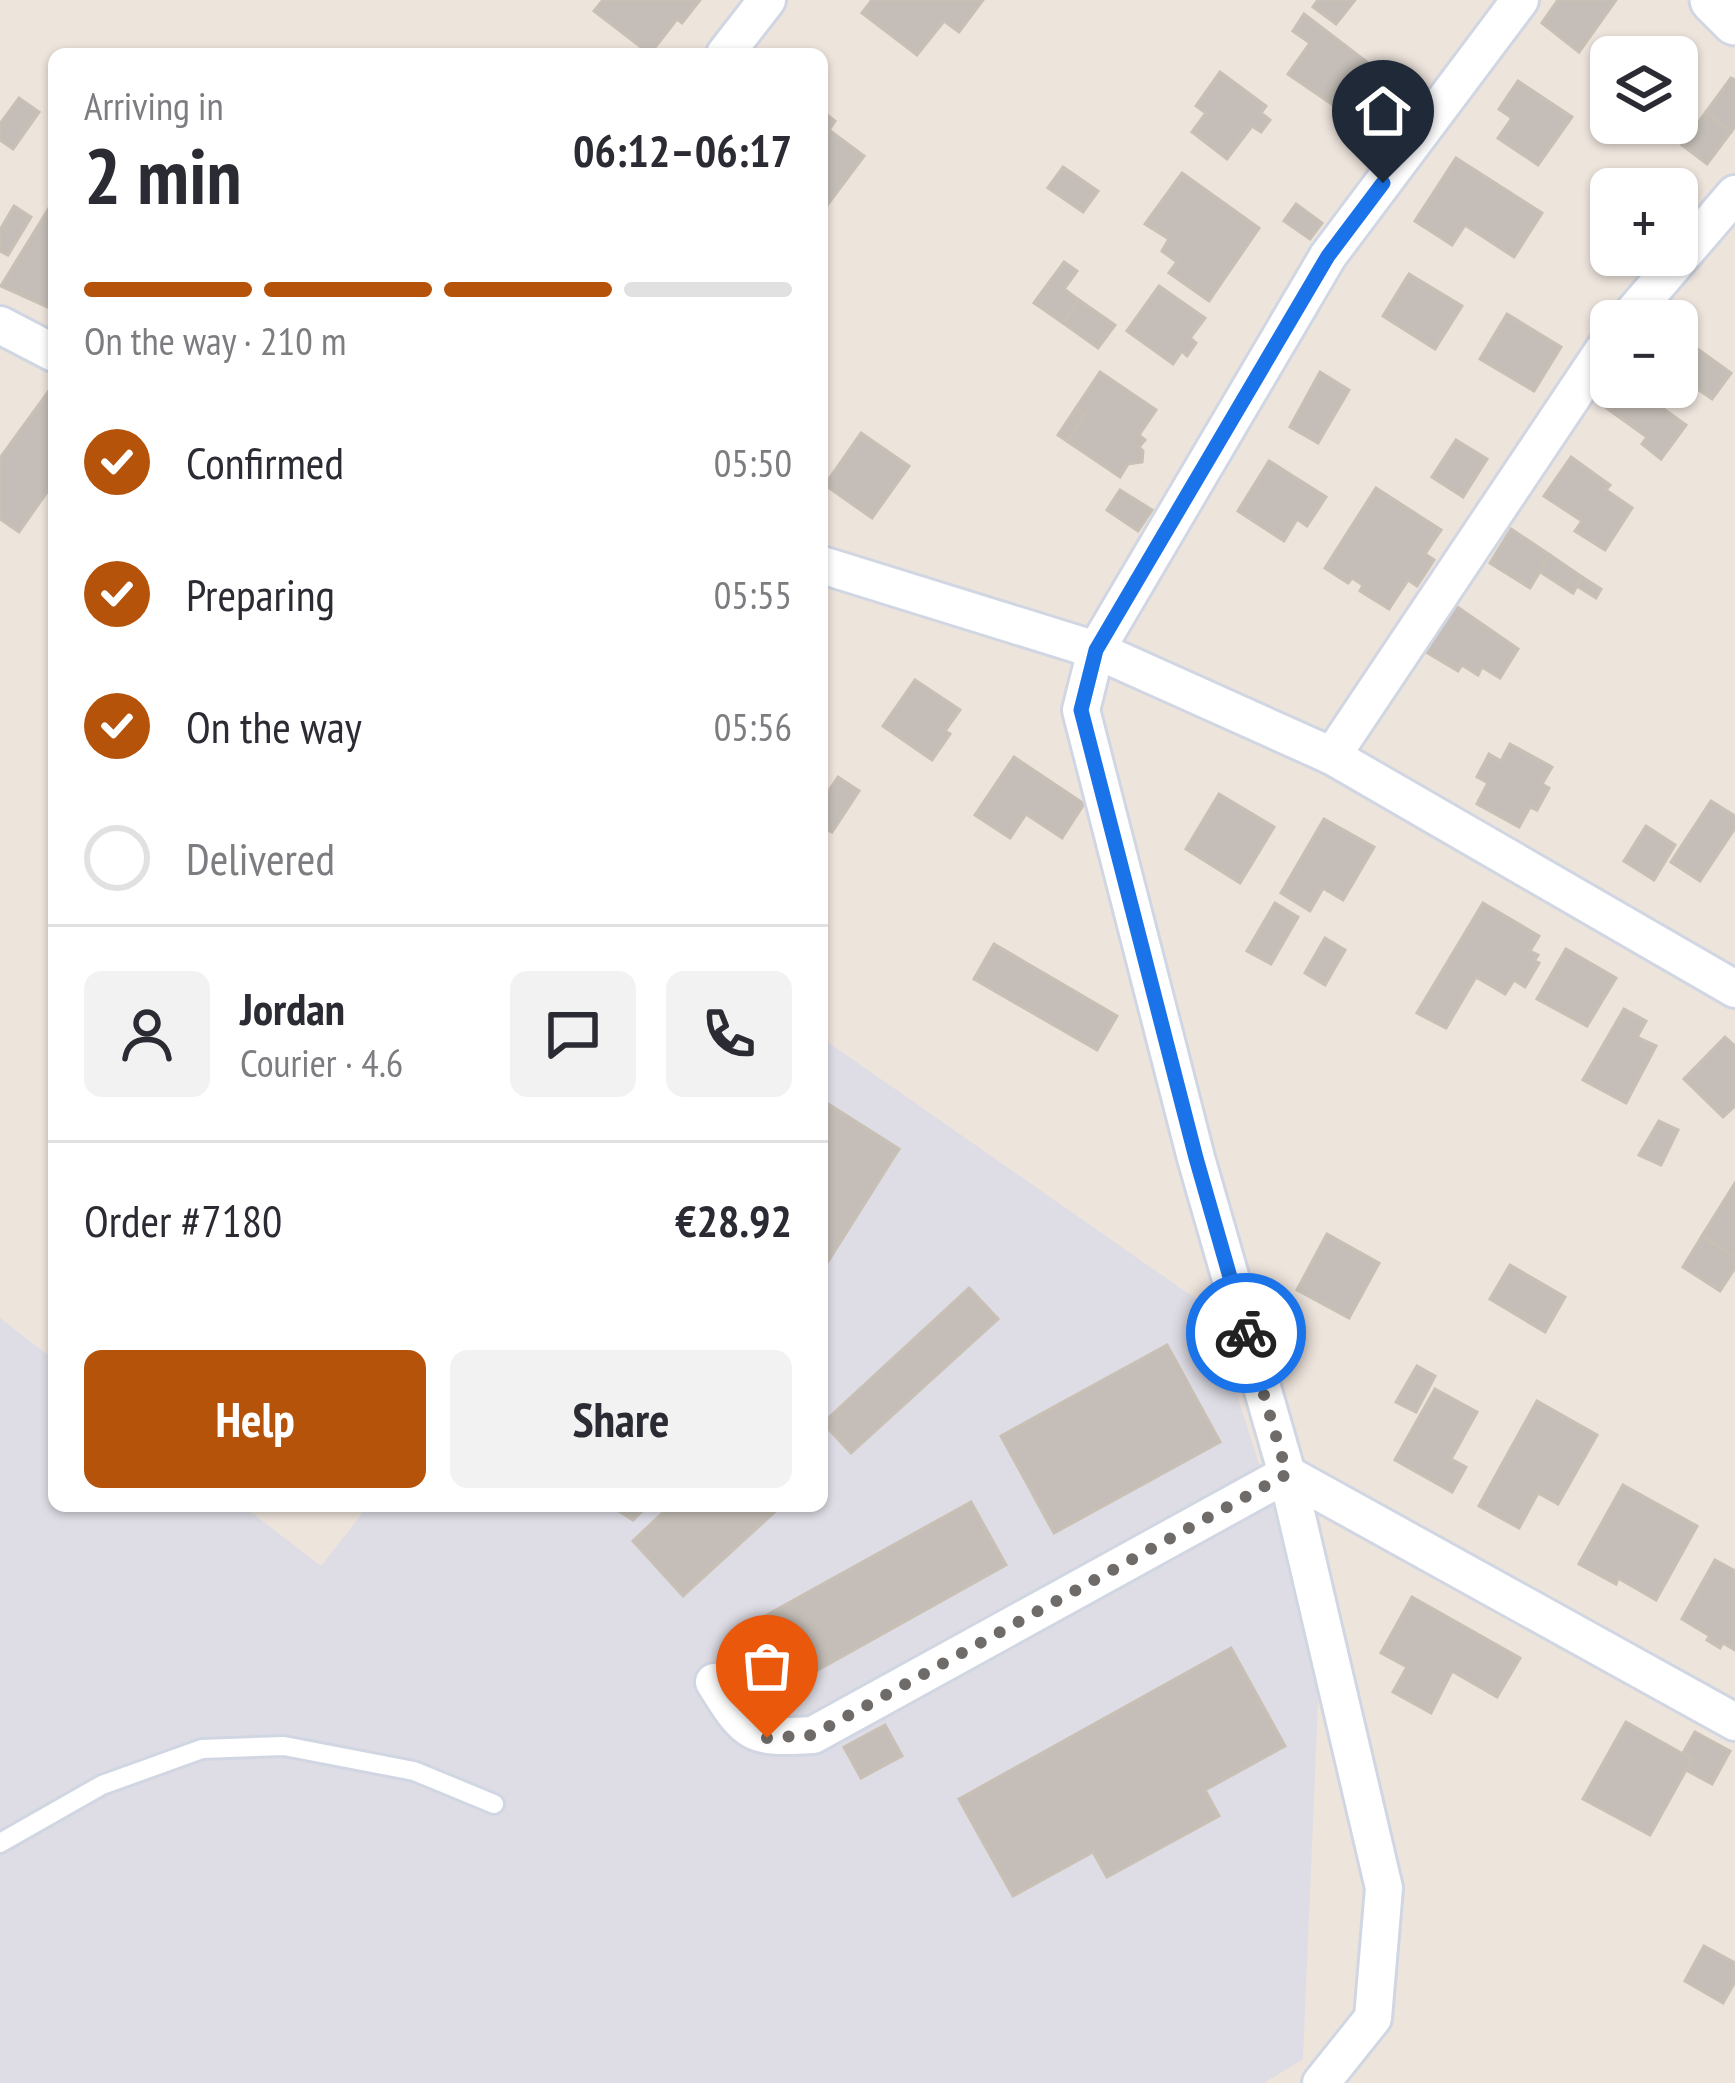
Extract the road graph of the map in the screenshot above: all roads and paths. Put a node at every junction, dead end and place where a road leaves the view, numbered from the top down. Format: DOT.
graph roads {
  1 [pos="766,0"];
  2 [pos="1520,0"];
  3 [pos="1713,0"];
  4 [pos="1735,22"];
  5 [pos="730,48"];
  6 [pos="1735,194"];
  7 [pos="1644,300"];
  8 [pos="0,325"];
  9 [pos="48,350"];
  10 [pos="1590,370"];
  11 [pos="828,567"];
  12 [pos="1096,650"];
  13 [pos="1332,756"];
  14 [pos="1735,989"];
  15 [pos="1287,1474"];
  16 [pos="714,1682"];
  17 [pos="1735,1722"];
  18 [pos="494,1804"];
  19 [pos="0,1843"];
  20 [pos="1321,2083"];
  1 -- 5 [label="street"];
  2 -- 12 [label="street"];
  3 -- 4 [label="street"];
  6 -- 7 [label="street"];
  8 -- 9 [label="street"];
  10 -- 13 [label="street"];
  11 -- 12 [label="street"];
  12 -- 13 [label="street"];
  12 -- 15 [label="street"];
  13 -- 14 [label="street"];
  15 -- 16 [label="street"];
  15 -- 17 [label="street"];
  15 -- 20 [label="street"];
  18 -- 19 [label="lane"];
}
